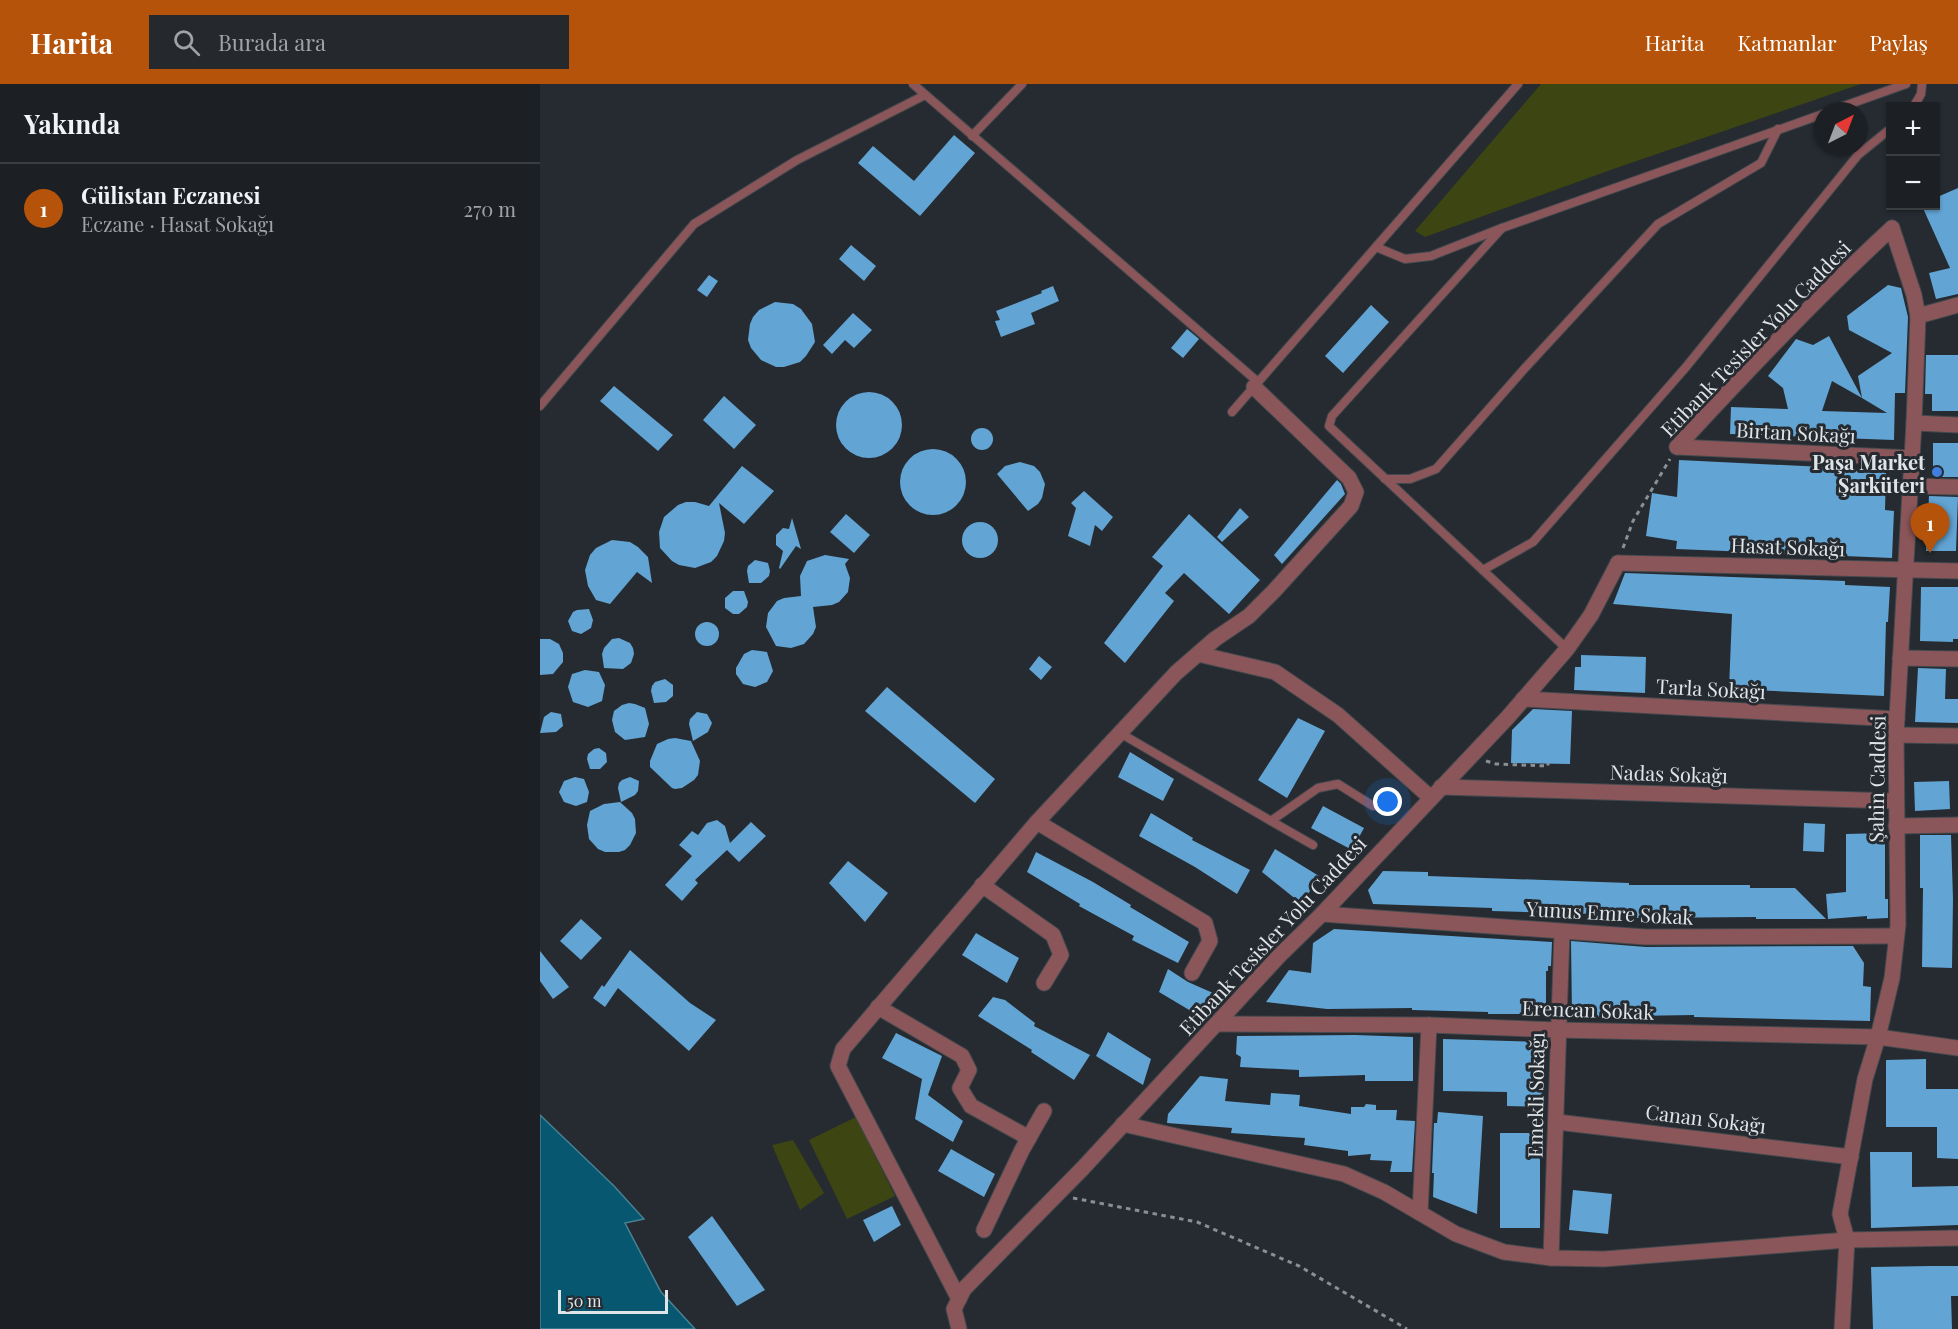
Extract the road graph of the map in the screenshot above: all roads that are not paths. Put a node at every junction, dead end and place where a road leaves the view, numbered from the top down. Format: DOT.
graph roads {
  1 [pos="913,84"];
  2 [pos="1022,84"];
  3 [pos="1518,84"];
  4 [pos="1906,84"];
  5 [pos="1922,84"];
  6 [pos="926,95"];
  7 [pos="1855,102"];
  8 [pos="1916,102"];
  9 [pos="1814,117"];
  10 [pos="1778,129"];
  11 [pos="1886,132"];
  12 [pos="972,136"];
  13 [pos="1503,228"];
  14 [pos="1892,228"];
  15 [pos="1376,247"];
  16 [pos="1958,305"];
  17 [pos="1918,316"];
  18 [pos="1256,385"];
  19 [pos="540,406"];
  20 [pos="1232,412"];
  21 [pos="1914,423"];
  22 [pos="1958,425"];
  23 [pos="1677,447"];
  24 [pos="1912,458"];
  25 [pos="1385,479"];
  26 [pos="1910,486"];
  27 [pos="1958,487"];
  28 [pos="1618,563"];
  29 [pos="1483,570"];
  30 [pos="1905,570"];
  31 [pos="1958,571"];
  32 [pos="1568,649"];
  33 [pos="1198,654"];
  34 [pos="1900,658"];
  35 [pos="1958,659"];
  36 [pos="1523,699"];
  37 [pos="1897,719"];
  38 [pos="1120,733"];
  39 [pos="1896,735"];
  40 [pos="1958,736"];
  41 [pos="1436,793"];
  42 [pos="1895,801"];
  43 [pos="1373,806"];
  44 [pos="1271,821"];
  45 [pos="1037,822"];
  46 [pos="1958,825"];
  47 [pos="1896,826"];
  48 [pos="1313,845"];
  49 [pos="982,885"];
  50 [pos="1322,914"];
  51 [pos="1562,932"];
  52 [pos="1896,936"];
  53 [pos="1192,973"];
  54 [pos="1044,983"];
  55 [pos="878,1006"];
  56 [pos="1216,1024"];
  57 [pos="1429,1025"];
  58 [pos="1557,1030"];
  59 [pos="1878,1037"];
  60 [pos="1958,1048"];
  61 [pos="1044,1111"];
  62 [pos="1557,1122"];
  63 [pos="1124,1124"];
  64 [pos="1029,1138"];
  65 [pos="1851,1157"];
  66 [pos="1420,1213"];
  67 [pos="984,1230"];
  68 [pos="1958,1238"];
  69 [pos="1847,1240"];
  70 [pos="1551,1258"];
  71 [pos="959,1299"];
  72 [pos="958,1329"];
  73 [pos="1842,1329"];
  1 -- 6 [label="lane"];
  2 -- 12 [label="lane"];
  3 -- 15 [label="lane"];
  4 -- 7 [label="lane"];
  5 -- 8 [label="lane"];
  6 -- 12 [label="lane"];
  6 -- 19 [label="lane"];
  9 -- 10 [label="lane"];
  10 -- 13 [label="lane"];
  10 -- 25 [label="lane"];
  11 -- 29 [label="lane"];
  12 -- 18 [label="lane"];
  13 -- 15 [label="lane"];
  13 -- 25 [label="lane"];
  14 -- 17 [label="street, Şahin Caddesi"];
  14 -- 23 [label="street, Etibank Tesisler Yolu Caddesi"];
  15 -- 18 [label="lane"];
  16 -- 17 [label="street"];
  17 -- 21 [label="street, Şahin Caddesi"];
  18 -- 20 [label="lane"];
  18 -- 33 [label="street"];
  21 -- 22 [label="street"];
  21 -- 24 [label="street, Şahin Caddesi"];
  23 -- 24 [label="street, Birtan Sokağı"];
  24 -- 26 [label="street, Şahin Caddesi"];
  25 -- 29 [label="lane"];
  26 -- 27 [label="street"];
  26 -- 30 [label="street, Şahin Caddesi"];
  28 -- 30 [label="street, Hasat Sokağı"];
  28 -- 32 [label="street, Etibank Tesisler Yolu Caddesi"];
  29 -- 32 [label="lane"];
  30 -- 31 [label="street, Hasat Sokağı"];
  30 -- 34 [label="street, Şahin Caddesi"];
  32 -- 36 [label="street, Etibank Tesisler Yolu Caddesi"];
  33 -- 38 [label="street"];
  33 -- 41 [label="street"];
  34 -- 35 [label="street"];
  34 -- 37 [label="street, Şahin Caddesi"];
  36 -- 37 [label="street, Tarla Sokağı"];
  36 -- 41 [label="street, Etibank Tesisler Yolu Caddesi"];
  37 -- 39 [label="street, Şahin Caddesi"];
  38 -- 44 [label="lane"];
  38 -- 45 [label="street"];
  39 -- 40 [label="street"];
  39 -- 42 [label="street, Şahin Caddesi"];
  41 -- 42 [label="street, Nadas Sokağı"];
  41 -- 50 [label="street, Etibank Tesisler Yolu Caddesi"];
  42 -- 47 [label="street, Şahin Caddesi"];
  43 -- 44 [label="lane"];
  44 -- 48 [label="lane"];
  45 -- 49 [label="street"];
  45 -- 53 [label="street"];
  46 -- 47 [label="street"];
  47 -- 52 [label="street, Şahin Caddesi"];
  49 -- 54 [label="street"];
  49 -- 55 [label="street"];
  50 -- 51 [label="street, Yunus Emre Sokak"];
  50 -- 56 [label="street, Etibank Tesisler Yolu Caddesi"];
  51 -- 52 [label="street, Yunus Emre Sokak"];
  51 -- 58 [label="street, Emekli Sokağı"];
  52 -- 59 [label="street, Şahin Caddesi"];
  55 -- 64 [label="street"];
  55 -- 71 [label="street"];
  56 -- 57 [label="street, Erencan Sokak"];
  56 -- 63 [label="street, Etibank Tesisler Yolu Caddesi"];
  57 -- 58 [label="street, Erencan Sokak"];
  57 -- 66 [label="street"];
  58 -- 59 [label="street, Erencan Sokak"];
  58 -- 62 [label="street, Emekli Sokağı"];
  59 -- 60 [label="street, Erencan Sokak"];
  59 -- 65 [label="street, Şahin Caddesi"];
  61 -- 64 [label="street"];
  62 -- 65 [label="street, Canan Sokağı"];
  62 -- 70 [label="street, Emekli Sokağı"];
  63 -- 66 [label="street"];
  63 -- 71 [label="street, Etibank Tesisler Yolu Caddesi"];
  64 -- 67 [label="street"];
  65 -- 69 [label="street, Şahin Caddesi"];
  66 -- 70 [label="street"];
  68 -- 69 [label="street"];
  69 -- 70 [label="street"];
  69 -- 73 [label="street, Şahin Caddesi"];
  71 -- 72 [label="street"];
}
